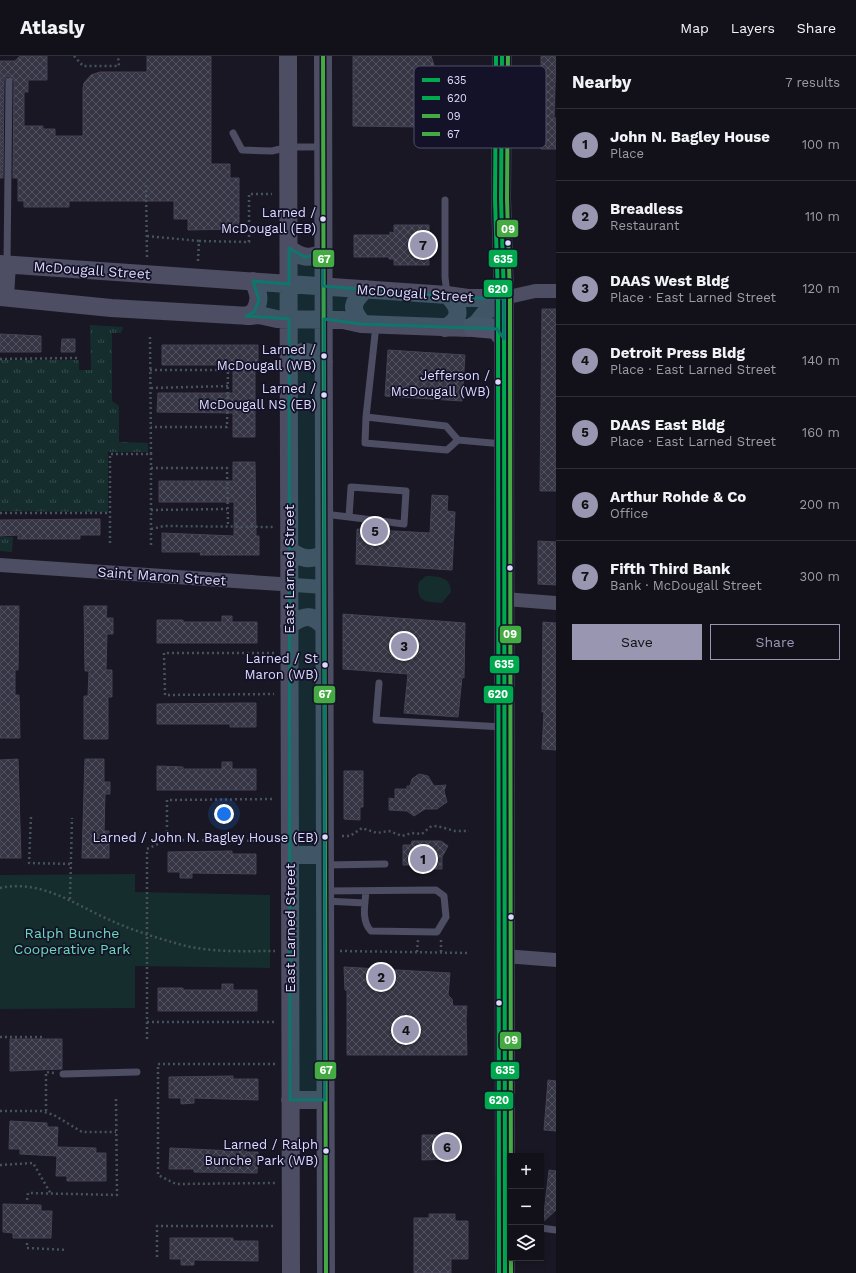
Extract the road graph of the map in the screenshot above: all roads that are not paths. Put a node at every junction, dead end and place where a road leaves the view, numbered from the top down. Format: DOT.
graph roads {
  1 [pos="288,56"];
  2 [pos="323,56"];
  3 [pos="9,81"];
  4 [pos="233,133"];
  5 [pos="288,147"];
  6 [pos="323,147"];
  7 [pos="501,148"];
  8 [pos="445,200"];
  9 [pos="289,248"];
  10 [pos="323,253"];
  11 [pos="3,264"];
  12 [pos="253,282"];
  13 [pos="289,284"];
  14 [pos="323,286"];
  15 [pos="366,289"];
  16 [pos="556,291"];
  17 [pos="447,295"];
  18 [pos="3,297"];
  19 [pos="504,298"];
  20 [pos="246,316"];
  21 [pos="289,319"];
  22 [pos="324,319"];
  23 [pos="370,325"];
  24 [pos="473,327"];
  25 [pos="444,328"];
  26 [pos="504,339"];
  27 [pos="289,359"];
  28 [pos="324,362"];
  29 [pos="366,417"];
  30 [pos="458,440"];
  31 [pos="503,444"];
  32 [pos="324,514"];
  33 [pos="349,517"];
  34 [pos="289,550"];
  35 [pos="324,554"];
  36 [pos="0,565"];
  37 [pos="289,585"];
  38 [pos="324,587"];
  39 [pos="504,600"];
  40 [pos="556,603"];
  41 [pos="289,626"];
  42 [pos="324,627"];
  43 [pos="379,683"];
  44 [pos="504,727"];
  45 [pos="290,855"];
  46 [pos="325,860"];
  47 [pos="385,864"];
  48 [pos="366,891"];
  49 [pos="325,896"];
  50 [pos="365,903"];
  51 [pos="504,956"];
  52 [pos="556,960"];
  53 [pos="137,1072"];
  54 [pos="63,1074"];
  55 [pos="290,1100"];
  56 [pos="325,1100"];
  57 [pos="508,1225"];
  58 [pos="544,1228"];
  59 [pos="556,1230"];
  60 [pos="291,1273"];
  61 [pos="326,1273"];
  62 [pos="505,1273"];
  1 -- 5 [label="street, East Larned Street"];
  2 -- 6 [label="street"];
  3 -- 11 [label="lane"];
  4 -- 5 [label="lane"];
  5 -- 6 [label="lane"];
  5 -- 9 [label="street, East Larned Street"];
  6 -- 10 [label="street"];
  7 -- 19 [label="main road"];
  8 -- 17 [label="lane"];
  9 -- 10 [label="street"];
  9 -- 13 [label="street, East Larned Street"];
  10 -- 14 [label="street"];
  11 -- 12 [label="street, McDougall Street"];
  11 -- 18 [label="street"];
  12 -- 13 [label="street, McDougall Street"];
  12 -- 20 [label="street"];
  13 -- 14 [label="street, McDougall Street"];
  13 -- 21 [label="street, East Larned Street"];
  14 -- 15 [label="street, McDougall Street"];
  14 -- 22 [label="street"];
  15 -- 17 [label="street, McDougall Street"];
  15 -- 23 [label="street"];
  16 -- 19 [label="street"];
  17 -- 19 [label="street, McDougall Street"];
  17 -- 25 [label="street"];
  18 -- 20 [label="street"];
  19 -- 24 [label="street, McDougall Street"];
  19 -- 26 [label="main road"];
  20 -- 21 [label="street"];
  21 -- 22 [label="street"];
  21 -- 27 [label="street, East Larned Street"];
  22 -- 23 [label="street"];
  22 -- 28 [label="street"];
  23 -- 25 [label="street"];
  23 -- 29 [label="lane"];
  24 -- 25 [label="street"];
  24 -- 26 [label="main road"];
  26 -- 31 [label="main road"];
  27 -- 28 [label="street"];
  27 -- 34 [label="street, East Larned Street"];
  28 -- 32 [label="street"];
  29 -- 30 [label="lane"];
  29 -- 30 [label="lane"];
  30 -- 31 [label="lane"];
  31 -- 39 [label="main road"];
  32 -- 33 [label="lane"];
  32 -- 35 [label="street"];
  33 -- 33 [label="lane"];
  34 -- 35 [label="street"];
  34 -- 37 [label="street, East Larned Street"];
  35 -- 38 [label="street"];
  36 -- 37 [label="street, Saint Maron Street"];
  37 -- 38 [label="street, Saint Maron Street"];
  37 -- 41 [label="street, East Larned Street"];
  38 -- 42 [label="street"];
  39 -- 40 [label="street"];
  39 -- 44 [label="main road"];
  41 -- 42 [label="street"];
  41 -- 45 [label="street, East Larned Street"];
  42 -- 46 [label="street"];
  43 -- 44 [label="lane"];
  44 -- 51 [label="main road"];
  45 -- 46 [label="street"];
  45 -- 55 [label="street, East Larned Street"];
  46 -- 47 [label="lane"];
  46 -- 49 [label="street"];
  48 -- 49 [label="lane"];
  48 -- 50 [label="lane"];
  48 -- 50 [label="lane"];
  49 -- 50 [label="lane"];
  49 -- 56 [label="street"];
  51 -- 52 [label="street"];
  51 -- 57 [label="main road"];
  53 -- 54 [label="lane"];
  55 -- 56 [label="street"];
  55 -- 60 [label="street, East Larned Street"];
  56 -- 61 [label="street"];
  57 -- 62 [label="main road"];
  58 -- 59 [label="lane"];
}
